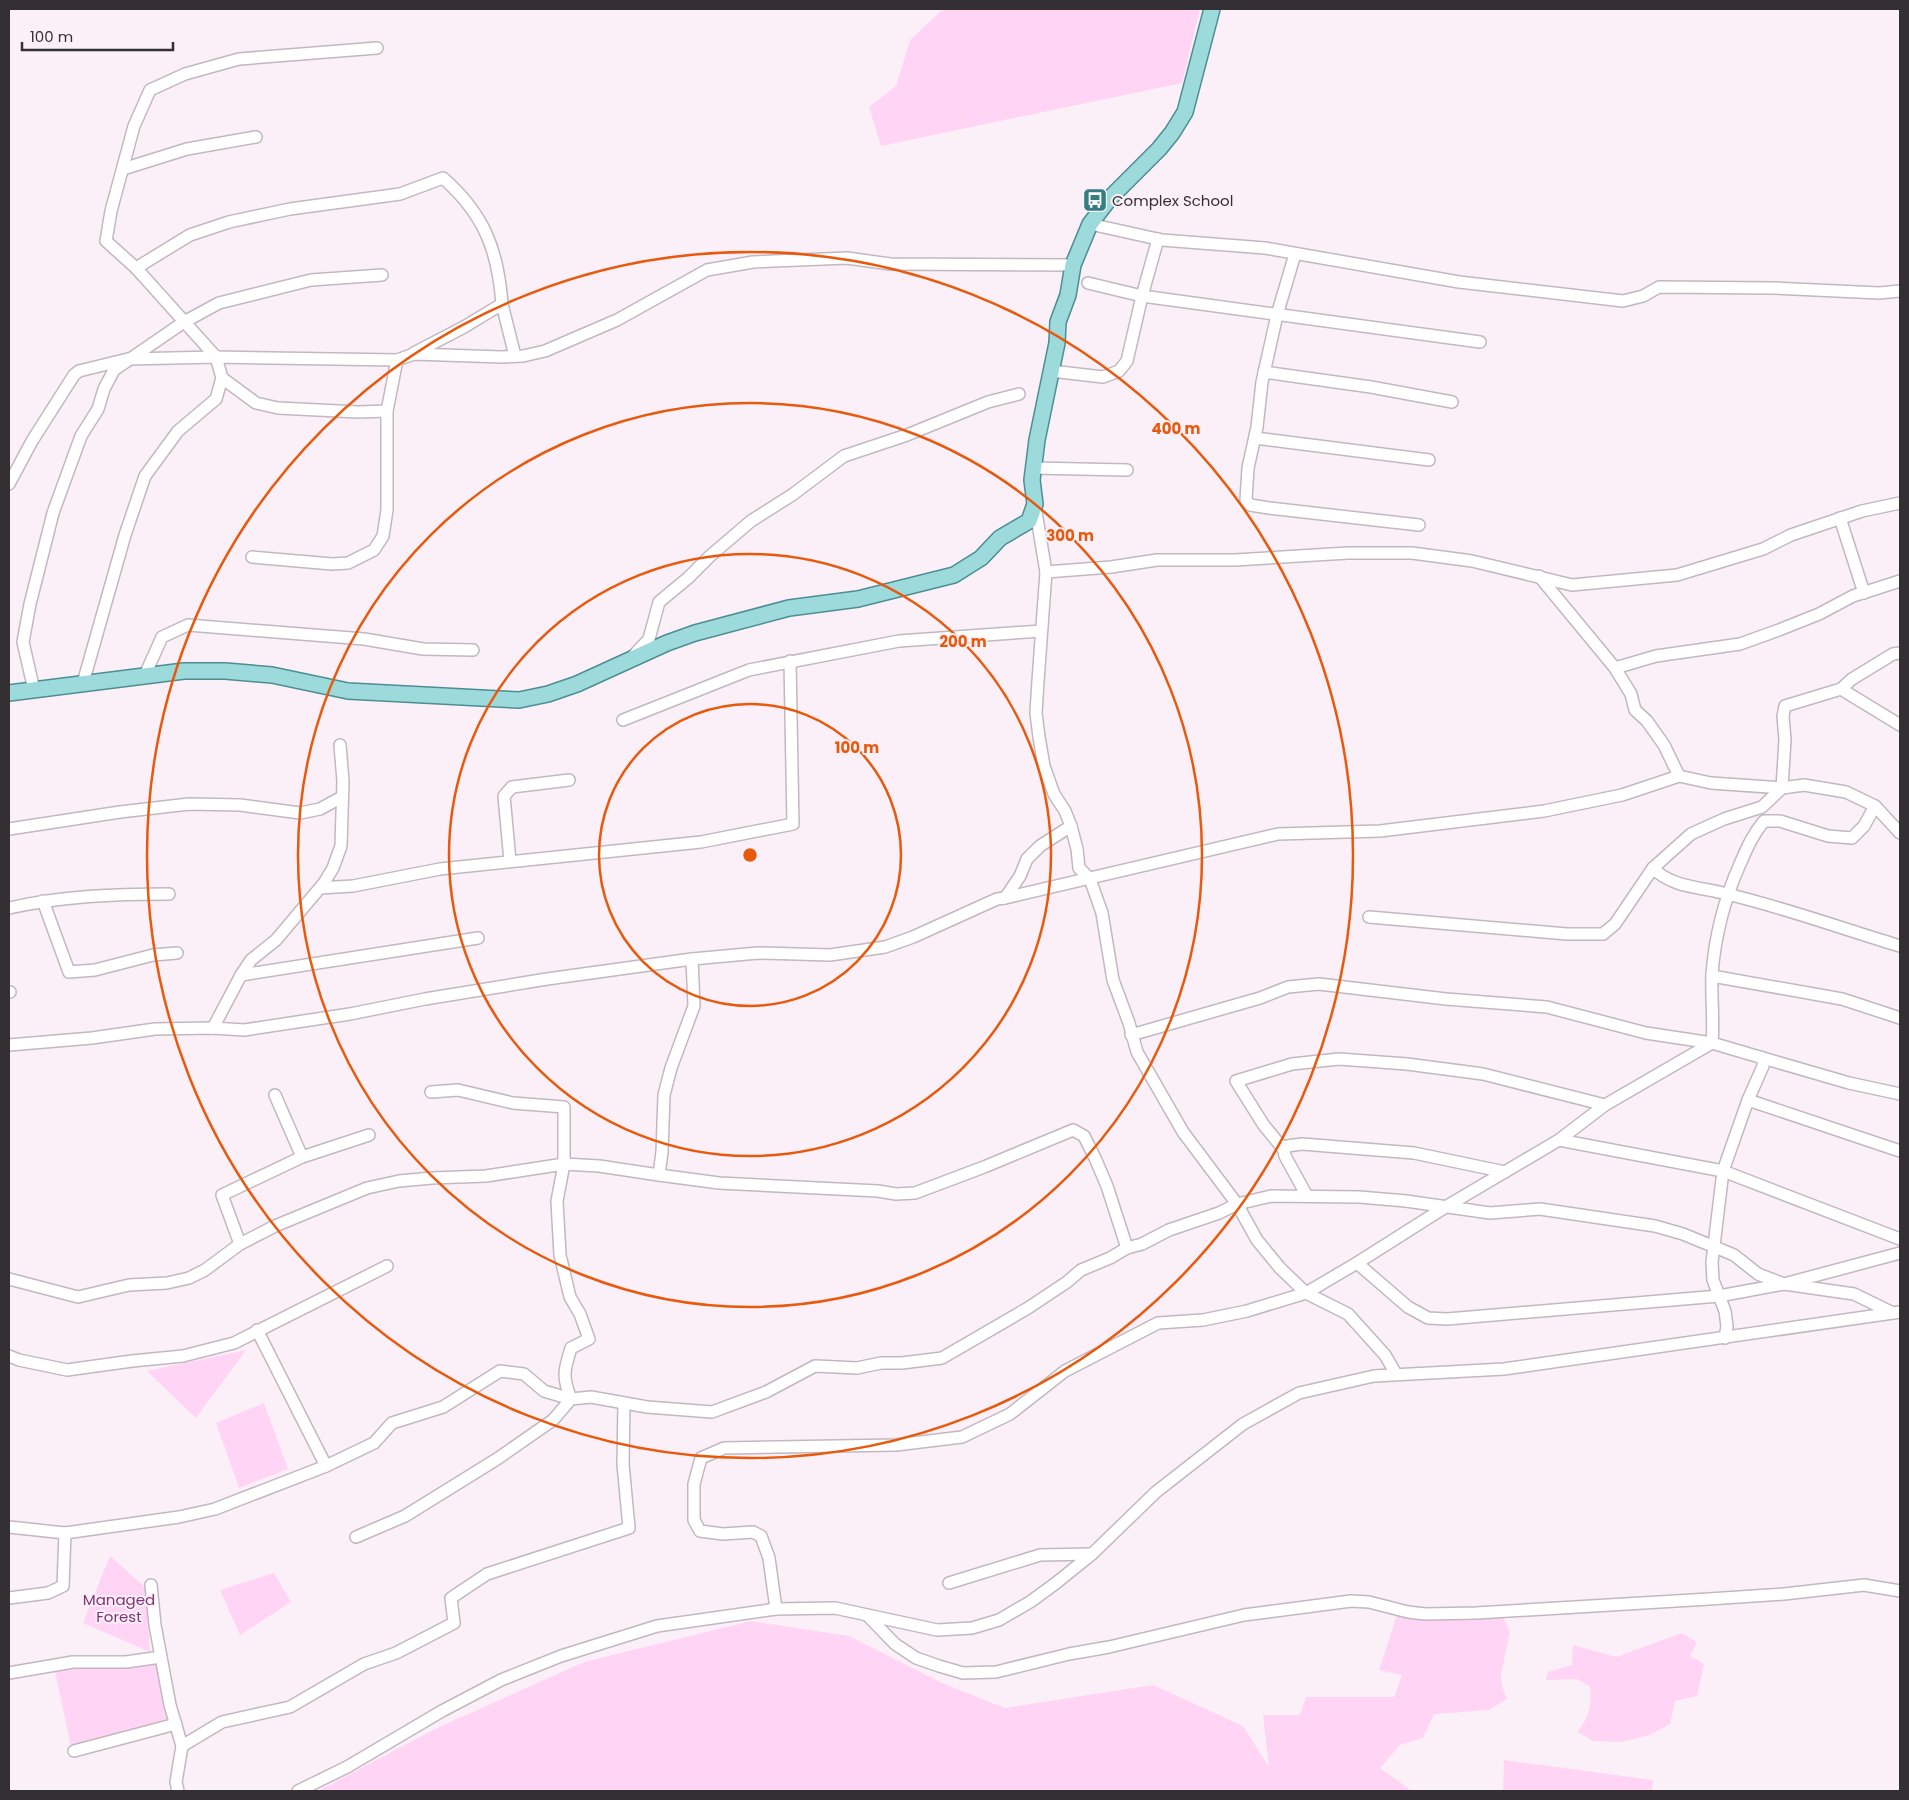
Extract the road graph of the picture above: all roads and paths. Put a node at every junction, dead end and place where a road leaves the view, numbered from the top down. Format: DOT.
graph roads {
  1 [pos="1212,9"];
  2 [pos="377,48"];
  3 [pos="256,137"];
  4 [pos="123,169"];
  5 [pos="1090,224"];
  6 [pos="1158,239"];
  7 [pos="1295,254"];
  8 [pos="1073,265"];
  9 [pos="136,268"];
  10 [pos="382,275"];
  11 [pos="1088,283"];
  12 [pos="1900,291"];
  13 [pos="1142,296"];
  14 [pos="502,304"];
  15 [pos="1277,315"];
  16 [pos="184,322"];
  17 [pos="1480,342"];
  18 [pos="414,354"];
  19 [pos="515,356"];
  20 [pos="216,357"];
  21 [pos="128,359"];
  22 [pos="398,360"];
  23 [pos="1051,371"];
  24 [pos="1264,372"];
  25 [pos="222,378"];
  26 [pos="1018,394"];
  27 [pos="1452,402"];
  28 [pos="388,411"];
  29 [pos="1255,438"];
  30 [pos="1428,460"];
  31 [pos="1033,468"];
  32 [pos="1127,470"];
  33 [pos="9,484"];
  34 [pos="1900,503"];
  35 [pos="1035,504"];
  36 [pos="1840,518"];
  37 [pos="1419,524"];
  38 [pos="252,557"];
  39 [pos="1046,572"];
  40 [pos="1539,576"];
  41 [pos="1900,581"];
  42 [pos="1864,593"];
  43 [pos="1042,631"];
  44 [pos="473,650"];
  45 [pos="1900,653"];
  46 [pos="790,662"];
  47 [pos="627,663"];
  48 [pos="1615,668"];
  49 [pos="145,675"];
  50 [pos="82,683"];
  51 [pos="1841,689"];
  52 [pos="34,690"];
  53 [pos="9,693"];
  54 [pos="623,720"];
  55 [pos="1900,725"];
  56 [pos="340,744"];
  57 [pos="1679,776"];
  58 [pos="569,780"];
  59 [pos="1782,788"];
  60 [pos="342,797"];
  61 [pos="1875,806"];
  62 [pos="1071,826"];
  63 [pos="9,829"];
  64 [pos="1900,833"];
  65 [pos="510,861"];
  66 [pos="1653,868"];
  67 [pos="1090,879"];
  68 [pos="320,888"];
  69 [pos="169,894"];
  70 [pos="1727,894"];
  71 [pos="1005,898"];
  72 [pos="43,901"];
  73 [pos="9,908"];
  74 [pos="1369,917"];
  75 [pos="478,938"];
  76 [pos="1900,946"];
  77 [pos="177,953"];
  78 [pos="692,959"];
  79 [pos="241,975"];
  80 [pos="1712,976"];
  81 [pos="1900,1018"];
  82 [pos="213,1028"];
  83 [pos="1131,1035"];
  84 [pos="1712,1043"];
  85 [pos="9,1045"];
  86 [pos="1763,1058"];
  87 [pos="431,1092"];
  88 [pos="1900,1094"];
  89 [pos="275,1095"];
  90 [pos="1748,1100"];
  91 [pos="1605,1105"];
  92 [pos="369,1135"];
  93 [pos="1559,1140"];
  94 [pos="1284,1150"];
  95 [pos="1900,1150"];
  96 [pos="302,1157"];
  97 [pos="564,1164"];
  98 [pos="1723,1170"];
  99 [pos="1505,1172"];
  100 [pos="659,1175"];
  101 [pos="1307,1196"];
  102 [pos="1237,1204"];
  103 [pos="1447,1206"];
  104 [pos="1900,1239"];
  105 [pos="240,1244"];
  106 [pos="1715,1247"];
  107 [pos="1127,1248"];
  108 [pos="1900,1253"];
  109 [pos="1357,1263"];
  110 [pos="387,1266"];
  111 [pos="9,1279"];
  112 [pos="1784,1284"];
  113 [pos="1306,1293"];
  114 [pos="1719,1296"];
  115 [pos="1897,1313"];
  116 [pos="257,1330"];
  117 [pos="1725,1338"];
  118 [pos="9,1356"];
  119 [pos="1396,1374"];
  120 [pos="571,1398"];
  121 [pos="624,1403"];
  122 [pos="326,1466"];
  123 [pos="9,1527"];
  124 [pos="65,1533"];
  125 [pos="356,1537"];
  126 [pos="1092,1554"];
  127 [pos="949,1583"];
  128 [pos="151,1585"];
  129 [pos="1900,1591"];
  130 [pos="9,1598"];
  131 [pos="776,1609"];
  132 [pos="868,1616"];
  133 [pos="161,1657"];
  134 [pos="9,1673"];
  135 [pos="176,1724"];
  136 [pos="182,1746"];
  137 [pos="74,1751"];
  138 [pos="178,1791"];
  139 [pos="298,1791"];
  1 -- 5 [label="main road"];
  2 -- 4 [label="street"];
  3 -- 4 [label="street"];
  4 -- 9 [label="street"];
  5 -- 6 [label="street"];
  5 -- 8 [label="main road"];
  6 -- 7 [label="street"];
  6 -- 13 [label="street"];
  7 -- 12 [label="street"];
  7 -- 15 [label="street"];
  8 -- 19 [label="street"];
  8 -- 23 [label="main road"];
  9 -- 14 [label="street"];
  9 -- 16 [label="street"];
  10 -- 16 [label="street"];
  11 -- 13 [label="street"];
  13 -- 15 [label="street"];
  13 -- 23 [label="street"];
  14 -- 18 [label="street"];
  14 -- 19 [label="street"];
  15 -- 17 [label="street"];
  15 -- 24 [label="street"];
  16 -- 20 [label="street"];
  16 -- 21 [label="street"];
  18 -- 19 [label="street"];
  18 -- 22 [label="street"];
  20 -- 21 [label="street"];
  20 -- 22 [label="street"];
  20 -- 25 [label="street"];
  21 -- 33 [label="street"];
  21 -- 52 [label="street"];
  22 -- 28 [label="street"];
  23 -- 31 [label="main road"];
  24 -- 27 [label="street"];
  24 -- 29 [label="street"];
  25 -- 28 [label="street"];
  25 -- 50 [label="street"];
  26 -- 47 [label="street"];
  28 -- 38 [label="street"];
  29 -- 30 [label="street"];
  29 -- 37 [label="street"];
  31 -- 32 [label="street"];
  31 -- 35 [label="main road"];
  34 -- 36 [label="street"];
  35 -- 39 [label="street"];
  35 -- 47 [label="main road"];
  36 -- 40 [label="street"];
  36 -- 42 [label="street"];
  39 -- 40 [label="street"];
  39 -- 43 [label="street"];
  40 -- 48 [label="street"];
  41 -- 42 [label="street"];
  42 -- 48 [label="street"];
  43 -- 46 [label="street"];
  43 -- 62 [label="street"];
  44 -- 49 [label="street"];
  45 -- 51 [label="street"];
  46 -- 54 [label="street"];
  46 -- 65 [label="street"];
  47 -- 49 [label="main road"];
  48 -- 57 [label="street"];
  49 -- 50 [label="main road"];
  50 -- 52 [label="main road"];
  51 -- 55 [label="street"];
  51 -- 59 [label="street"];
  52 -- 53 [label="main road"];
  56 -- 60 [label="street"];
  57 -- 59 [label="street"];
  57 -- 67 [label="street"];
  58 -- 65 [label="street"];
  59 -- 61 [label="street"];
  59 -- 66 [label="street"];
  60 -- 63 [label="street"];
  60 -- 68 [label="street"];
  61 -- 64 [label="street"];
  61 -- 70 [label="street"];
  62 -- 67 [label="street"];
  62 -- 71 [label="street"];
  65 -- 68 [label="street"];
  66 -- 70 [label="street"];
  66 -- 74 [label="street"];
  67 -- 71 [label="street"];
  67 -- 83 [label="street"];
  68 -- 79 [label="street"];
  69 -- 72 [label="street"];
  70 -- 76 [label="street"];
  70 -- 80 [label="street"];
  71 -- 78 [label="street"];
  72 -- 73 [label="street"];
  72 -- 77 [label="street"];
  75 -- 79 [label="street"];
  78 -- 82 [label="street"];
  78 -- 100 [label="street"];
  79 -- 82 [label="street"];
  80 -- 81 [label="street"];
  80 -- 84 [label="street"];
  82 -- 85 [label="street"];
  83 -- 84 [label="street"];
  83 -- 102 [label="street"];
  84 -- 86 [label="street"];
  84 -- 91 [label="street"];
  86 -- 88 [label="street"];
  86 -- 90 [label="street"];
  87 -- 97 [label="street"];
  89 -- 96 [label="street"];
  90 -- 95 [label="street"];
  90 -- 98 [label="street"];
  91 -- 93 [label="street"];
  91 -- 94 [label="street"];
  92 -- 96 [label="street"];
  93 -- 98 [label="street"];
  93 -- 99 [label="street"];
  94 -- 99 [label="street"];
  94 -- 101 [label="street"];
  96 -- 105 [label="street"];
  97 -- 100 [label="street"];
  97 -- 105 [label="street"];
  97 -- 120 [label="street"];
  98 -- 104 [label="street"];
  98 -- 106 [label="street"];
  99 -- 103 [label="street"];
  100 -- 107 [label="street"];
  101 -- 102 [label="street"];
  101 -- 103 [label="street"];
  102 -- 107 [label="street"];
  102 -- 113 [label="street"];
  103 -- 106 [label="street"];
  103 -- 109 [label="street"];
  105 -- 111 [label="street"];
  106 -- 112 [label="street"];
  106 -- 114 [label="street"];
  107 -- 121 [label="street"];
  108 -- 112 [label="street"];
  109 -- 113 [label="street"];
  109 -- 114 [label="street"];
  110 -- 116 [label="street"];
  112 -- 114 [label="street"];
  112 -- 115 [label="street"];
  113 -- 119 [label="street"];
  113 -- 131 [label="street"];
  114 -- 117 [label="street"];
  115 -- 117 [label="street"];
  116 -- 118 [label="street"];
  116 -- 122 [label="street"];
  117 -- 119 [label="street"];
  119 -- 126 [label="street"];
  120 -- 121 [label="street"];
  120 -- 122 [label="street"];
  120 -- 125 [label="street"];
  121 -- 136 [label="street"];
  122 -- 124 [label="street"];
  123 -- 124 [label="street"];
  124 -- 130 [label="street"];
  126 -- 127 [label="street"];
  126 -- 132 [label="street"];
  128 -- 133 [label="street"];
  129 -- 132 [label="street"];
  131 -- 132 [label="street"];
  131 -- 139 [label="street"];
  133 -- 134 [label="street"];
  133 -- 135 [label="street"];
  135 -- 136 [label="street"];
  135 -- 137 [label="street"];
  136 -- 138 [label="street"];
}
